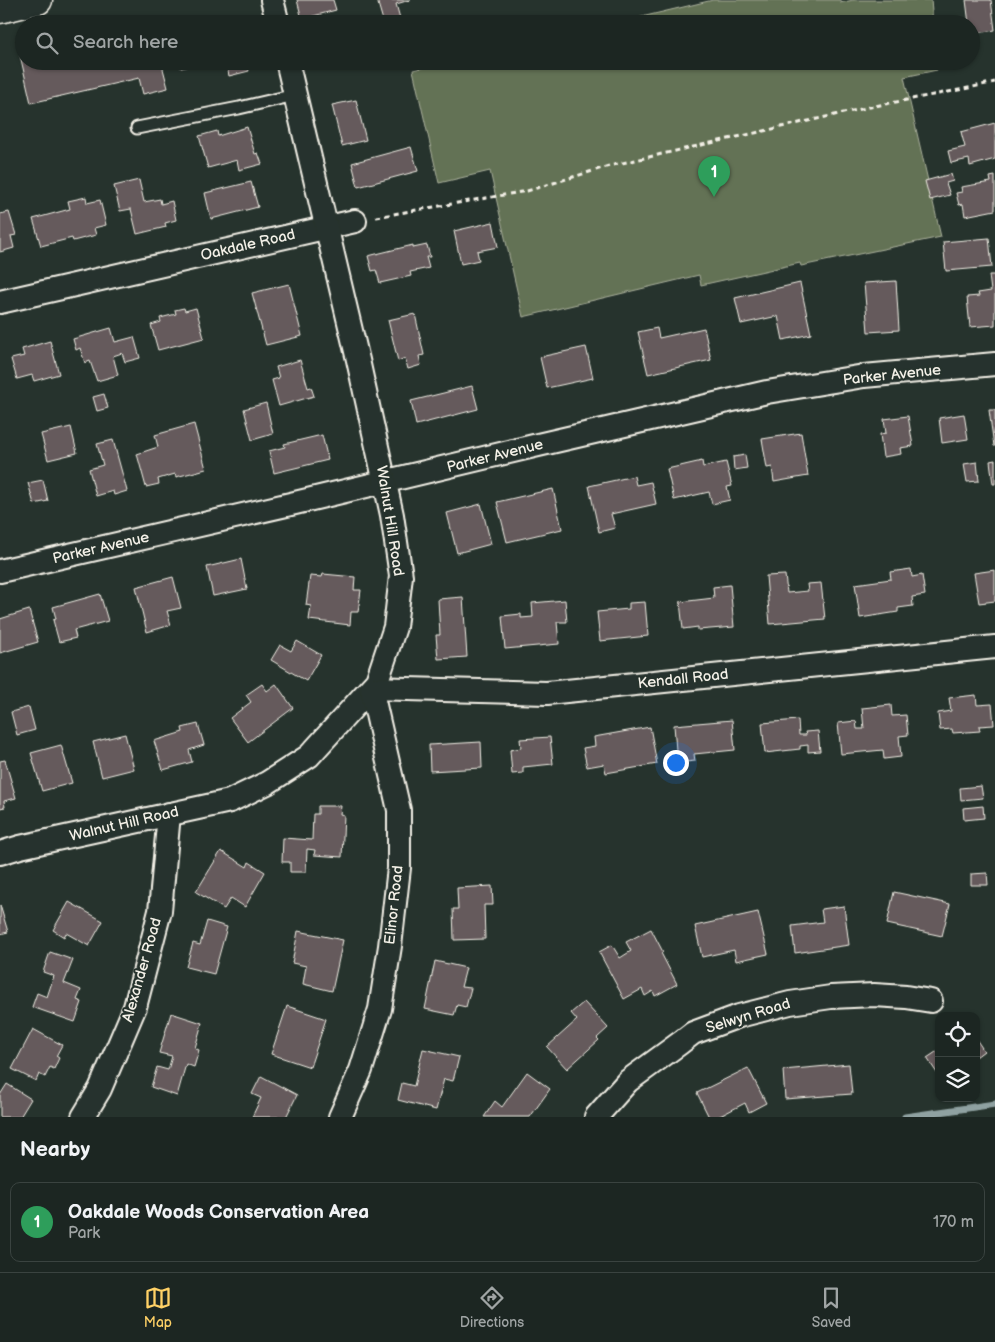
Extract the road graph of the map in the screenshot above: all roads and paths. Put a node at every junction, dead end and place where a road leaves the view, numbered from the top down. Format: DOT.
graph roads {
  1 [pos="38,0"];
  2 [pos="272,0"];
  3 [pos="0,9"];
  4 [pos="276,15"];
  5 [pos="289,70"];
  6 [pos="995,82"];
  7 [pos="295,94"];
  8 [pos="137,128"];
  9 [pos="355,221"];
  10 [pos="327,227"];
  11 [pos="0,302"];
  12 [pos="995,364"];
  13 [pos="385,482"];
  14 [pos="0,571"];
  15 [pos="995,647"];
  16 [pos="371,688"];
  17 [pos="169,814"];
  18 [pos="0,853"];
  19 [pos="931,1001"];
  20 [pos="83,1117"];
  21 [pos="340,1117"];
  22 [pos="596,1117"];
  1 -- 3 [label="highway"];
  2 -- 4 [label="street"];
  5 -- 7 [label="street, Walnut Hill Road"];
  6 -- 9 [label="path"];
  7 -- 8 [label="lane"];
  7 -- 10 [label="street, Walnut Hill Road"];
  9 -- 10 [label="street, Oakdale Road"];
  10 -- 11 [label="street, Oakdale Road"];
  10 -- 13 [label="street, Walnut Hill Road"];
  12 -- 13 [label="street, Parker Avenue"];
  13 -- 14 [label="street, Parker Avenue"];
  13 -- 16 [label="street, Walnut Hill Road"];
  15 -- 16 [label="street, Kendall Road"];
  16 -- 17 [label="street, Walnut Hill Road"];
  16 -- 21 [label="street, Elinor Road"];
  17 -- 18 [label="street, Walnut Hill Road"];
  17 -- 20 [label="street, Alexander Road"];
  19 -- 22 [label="street, Selwyn Road"];
}
